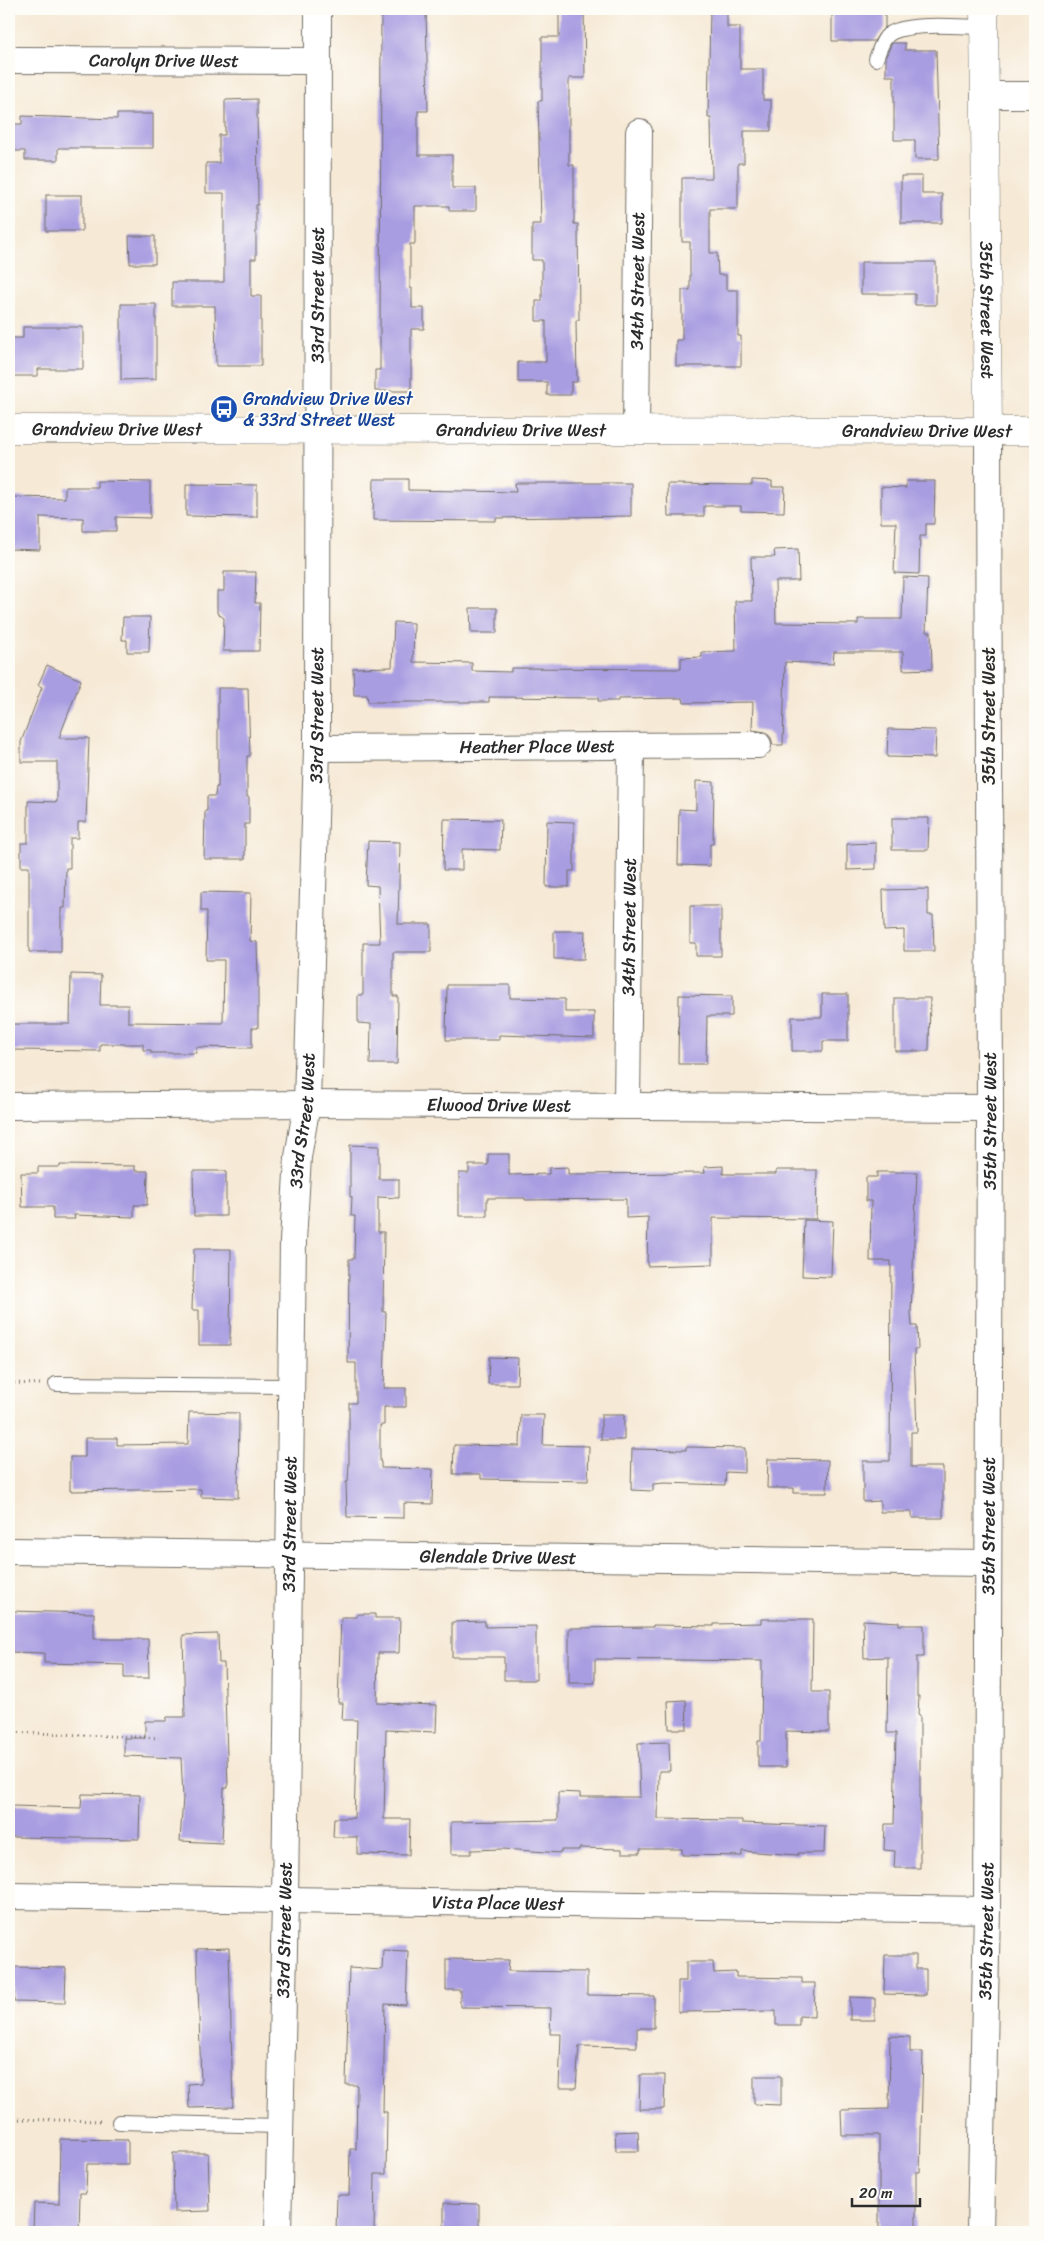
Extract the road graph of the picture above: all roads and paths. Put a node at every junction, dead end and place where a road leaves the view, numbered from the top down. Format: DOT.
graph roads {
  1 [pos="318,9"];
  2 [pos="984,18"];
  3 [pos="876,59"];
  4 [pos="9,60"];
  5 [pos="318,61"];
  6 [pos="1035,94"];
  7 [pos="984,95"];
  8 [pos="639,132"];
  9 [pos="9,429"];
  10 [pos="317,429"];
  11 [pos="636,430"];
  12 [pos="988,432"];
  13 [pos="1035,432"];
  14 [pos="758,745"];
  15 [pos="317,748"];
  16 [pos="630,748"];
  17 [pos="307,1104"];
  18 [pos="9,1106"];
  19 [pos="627,1106"];
  20 [pos="990,1108"];
  21 [pos="9,1383"];
  22 [pos="56,1384"];
  23 [pos="290,1386"];
  24 [pos="9,1551"];
  25 [pos="289,1555"];
  26 [pos="988,1563"];
  27 [pos="9,1732"];
  28 [pos="159,1738"];
  29 [pos="9,1896"];
  30 [pos="285,1902"];
  31 [pos="988,1910"];
  32 [pos="9,2119"];
  33 [pos="118,2122"];
  34 [pos="280,2126"];
  35 [pos="278,2232"];
  36 [pos="980,2232"];
  1 -- 5 [label="street, 33rd Street West"];
  2 -- 3 [label="lane"];
  2 -- 7 [label="street, 35th Street West"];
  4 -- 5 [label="street, Carolyn Drive West"];
  5 -- 10 [label="street, 33rd Street West"];
  6 -- 7 [label="street"];
  7 -- 12 [label="street, 35th Street West"];
  8 -- 11 [label="street, 34th Street West"];
  9 -- 10 [label="street, Grandview Drive West"];
  10 -- 11 [label="street, Grandview Drive West"];
  10 -- 15 [label="street, 33rd Street West"];
  11 -- 12 [label="street, Grandview Drive West"];
  12 -- 13 [label="street, Grandview Drive West"];
  12 -- 20 [label="street, 35th Street West"];
  14 -- 16 [label="street, Heather Place West"];
  15 -- 16 [label="street, Heather Place West"];
  15 -- 17 [label="street, 33rd Street West"];
  16 -- 19 [label="street, 34th Street West"];
  17 -- 18 [label="street, Elwood Drive West"];
  17 -- 19 [label="street, Elwood Drive West"];
  17 -- 23 [label="street, 33rd Street West"];
  19 -- 20 [label="street, Elwood Drive West"];
  20 -- 26 [label="street, 35th Street West"];
  21 -- 22 [label="path"];
  22 -- 23 [label="lane"];
  23 -- 25 [label="street, 33rd Street West"];
  24 -- 25 [label="street, Glendale Drive West"];
  25 -- 26 [label="street, Glendale Drive West"];
  25 -- 30 [label="street, 33rd Street West"];
  26 -- 31 [label="street, 35th Street West"];
  27 -- 28 [label="path"];
  29 -- 30 [label="street, Vista Place West"];
  30 -- 31 [label="street, Vista Place West"];
  30 -- 34 [label="street, 33rd Street West"];
  31 -- 36 [label="street, 35th Street West"];
  32 -- 33 [label="path"];
  33 -- 34 [label="lane"];
  34 -- 35 [label="street, 33rd Street West"];
}
